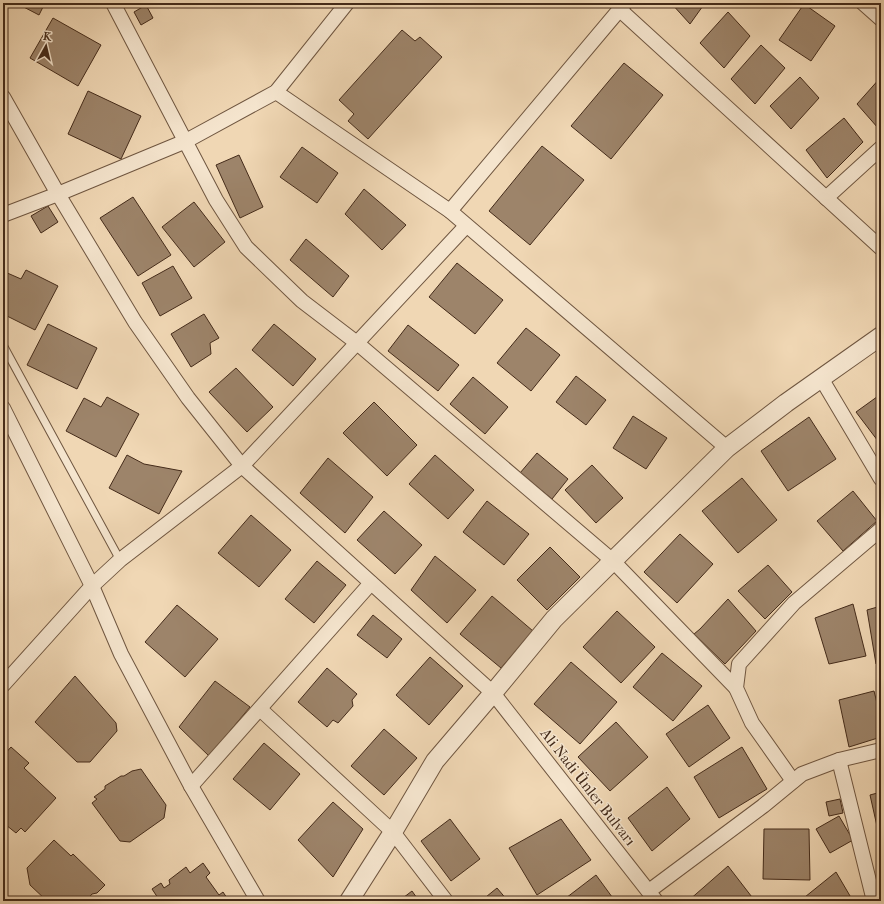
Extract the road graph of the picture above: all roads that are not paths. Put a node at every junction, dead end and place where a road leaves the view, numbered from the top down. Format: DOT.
graph roads {
  1 [pos="113,3"];
  2 [pos="347,3"];
  3 [pos="864,3"];
  4 [pos="622,6"];
  5 [pos="881,19"];
  6 [pos="276,92"];
  7 [pos="3,97"];
  8 [pos="186,141"];
  9 [pos="881,148"];
  10 [pos="58,194"];
  11 [pos="826,198"];
  12 [pos="450,211"];
  13 [pos="3,215"];
  14 [pos="466,226"];
  15 [pos="881,248"];
  16 [pos="881,336"];
  17 [pos="357,343"];
  18 [pos="3,345"];
  19 [pos="822,378"];
  20 [pos="3,408"];
  21 [pos="727,448"];
  22 [pos="242,466"];
  23 [pos="881,478"];
  24 [pos="881,529"];
  25 [pos="120,560"];
  26 [pos="613,561"];
  27 [pos="371,583"];
  28 [pos="92,586"];
  29 [pos="3,685"];
  30 [pos="736,688"];
  31 [pos="493,693"];
  32 [pos="260,709"];
  33 [pos="881,750"];
  34 [pos="839,760"];
  35 [pos="793,781"];
  36 [pos="191,786"];
  37 [pos="393,832"];
  38 [pos="652,896"];
  39 [pos="258,901"];
  40 [pos="349,901"];
  41 [pos="446,901"];
  42 [pos="874,901"];
  1 -- 8 [label="street"];
  2 -- 6 [label="street"];
  3 -- 5 [label="street"];
  4 -- 11 [label="street"];
  4 -- 12 [label="street"];
  6 -- 8 [label="street"];
  6 -- 12 [label="street"];
  7 -- 10 [label="street, Ali Nadi Ünler Bulvarı"];
  8 -- 10 [label="street"];
  8 -- 17 [label="street"];
  9 -- 11 [label="street"];
  10 -- 13 [label="street"];
  10 -- 22 [label="street, Ali Nadi Ünler Bulvarı"];
  11 -- 15 [label="street"];
  12 -- 14 [label="street"];
  14 -- 17 [label="street"];
  14 -- 21 [label="street"];
  16 -- 19 [label="street"];
  17 -- 22 [label="street"];
  17 -- 26 [label="street"];
  18 -- 25 [label="lane"];
  19 -- 21 [label="street"];
  19 -- 23 [label="street"];
  20 -- 28 [label="street"];
  21 -- 26 [label="street"];
  22 -- 25 [label="street"];
  22 -- 27 [label="street, Ali Nadi Ünler Bulvarı"];
  24 -- 30 [label="street"];
  25 -- 28 [label="street"];
  26 -- 30 [label="street"];
  26 -- 31 [label="street"];
  27 -- 31 [label="street, Ali Nadi Ünler Bulvarı"];
  27 -- 32 [label="street"];
  28 -- 29 [label="street"];
  28 -- 36 [label="street"];
  30 -- 35 [label="street"];
  31 -- 37 [label="street"];
  31 -- 38 [label="street, Ali Nadi Ünler Bulvarı"];
  32 -- 36 [label="street"];
  32 -- 37 [label="street"];
  33 -- 34 [label="street"];
  34 -- 35 [label="street"];
  34 -- 42 [label="street"];
  35 -- 38 [label="street"];
  36 -- 39 [label="street"];
  37 -- 40 [label="street"];
  37 -- 41 [label="street"];
}
